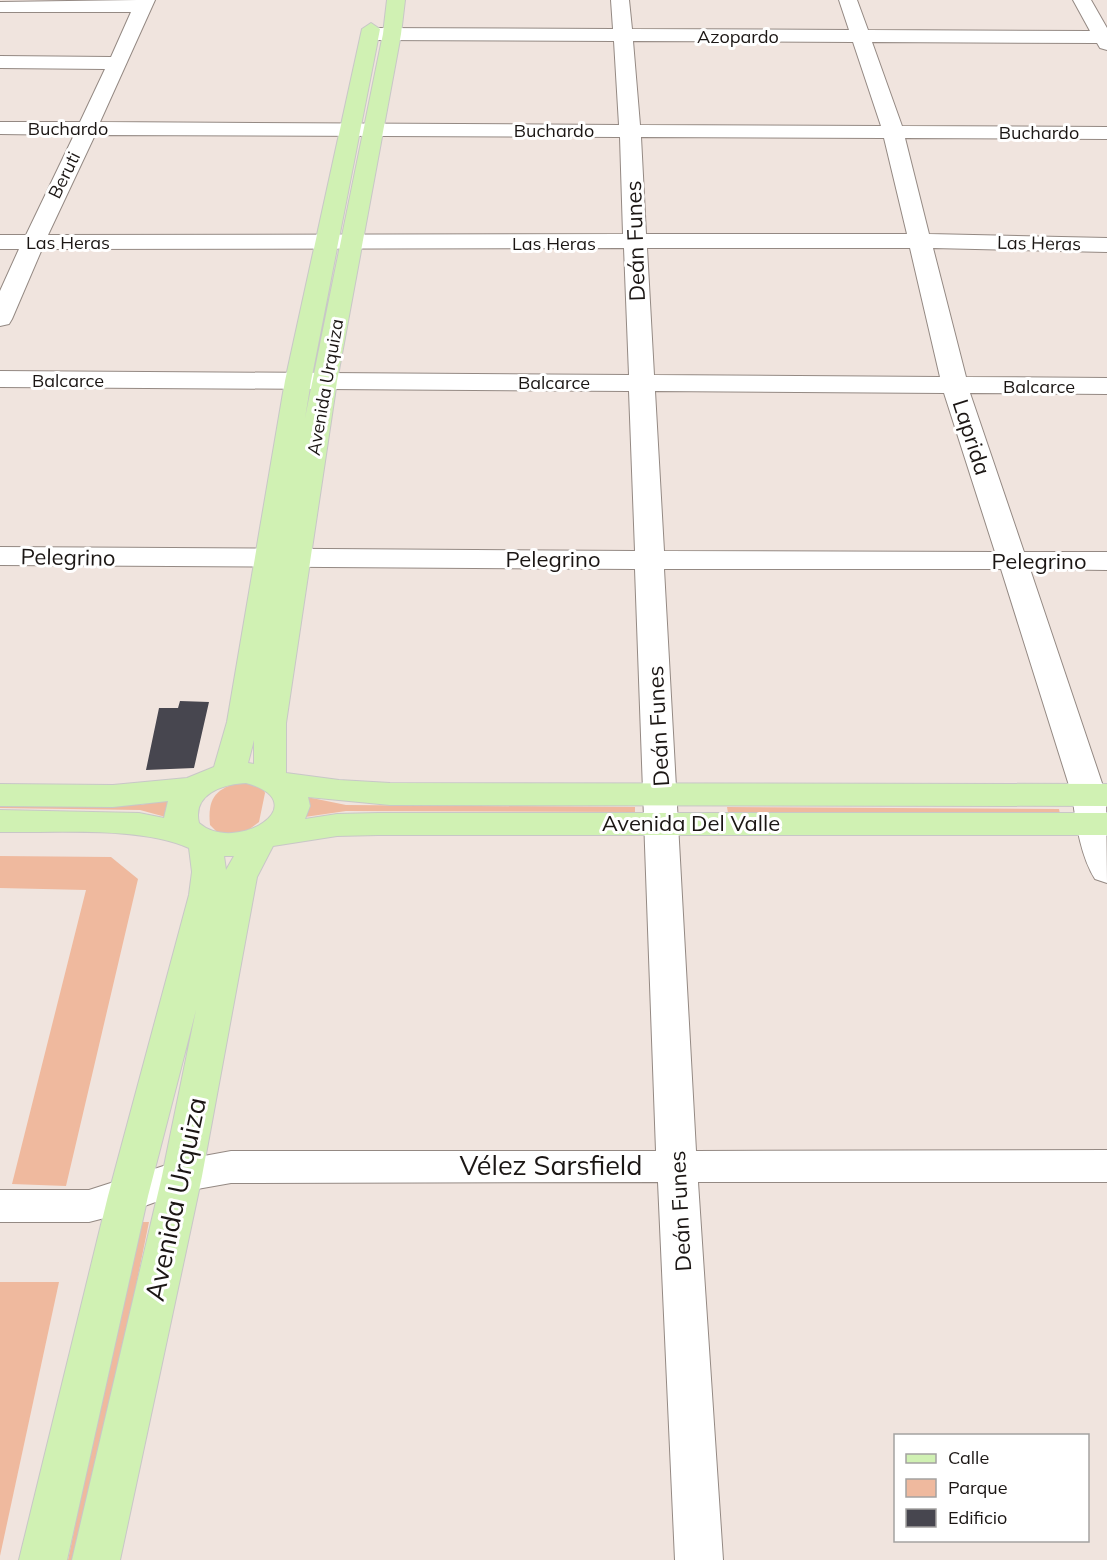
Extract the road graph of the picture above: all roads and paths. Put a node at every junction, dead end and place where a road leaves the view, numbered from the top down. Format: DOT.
graph roads {
  1 [pos="375,0"];
  2 [pos="396,0"];
  3 [pos="620,0"];
  4 [pos="848,0"];
  5 [pos="1082,0"];
  6 [pos="145,3"];
  7 [pos="0,6"];
  8 [pos="381,34"];
  9 [pos="860,35"];
  10 [pos="625,36"];
  11 [pos="1106,40"];
  12 [pos="0,62"];
  13 [pos="119,63"];
  14 [pos="0,128"];
  15 [pos="87,128"];
  16 [pos="630,129"];
  17 [pos="348,130"];
  18 [pos="374,130"];
  19 [pos="893,131"];
  20 [pos="1107,133"];
  21 [pos="0,242"];
  22 [pos="32,242"];
  23 [pos="326,242"];
  24 [pos="353,242"];
  25 [pos="920,242"];
  26 [pos="636,243"];
  27 [pos="1107,245"];
  28 [pos="0,319"];
  29 [pos="0,380"];
  30 [pos="311,381"];
  31 [pos="641,383"];
  32 [pos="955,386"];
  33 [pos="1107,386"];
  34 [pos="0,556"];
  35 [pos="649,558"];
  36 [pos="298,559"];
  37 [pos="267,560"];
  38 [pos="1013,561"];
  39 [pos="1107,561"];
  40 [pos="228,774"];
  41 [pos="275,779"];
  42 [pos="195,788"];
  43 [pos="0,795"];
  44 [pos="662,809"];
  45 [pos="1099,809"];
  46 [pos="0,822"];
  47 [pos="267,837"];
  48 [pos="197,838"];
  49 [pos="1107,871"];
  50 [pos="677,1164"];
  51 [pos="1107,1166"];
  52 [pos="182,1176"];
  53 [pos="128,1196"];
  54 [pos="0,1206"];
  55 [pos="43,1560"];
  56 [pos="96,1560"];
  57 [pos="699,1560"];
  1 -- 8 [label="main road"];
  2 -- 8 [label="main road, Avenida Urquiza"];
  3 -- 10 [label="street, Deán Funes"];
  4 -- 9 [label="street, Laprida"];
  5 -- 11 [label="street"];
  6 -- 7 [label="street"];
  6 -- 13 [label="street, Beruti"];
  8 -- 10 [label="street, Azopardo"];
  8 -- 17 [label="main road"];
  8 -- 18 [label="main road, Avenida Urquiza"];
  9 -- 10 [label="street, Azopardo"];
  9 -- 11 [label="street, Azopardo"];
  9 -- 19 [label="street, Laprida"];
  10 -- 16 [label="street, Deán Funes"];
  12 -- 13 [label="street"];
  13 -- 15 [label="street, Beruti"];
  14 -- 15 [label="street, Buchardo"];
  15 -- 17 [label="street, Buchardo"];
  15 -- 22 [label="street, Beruti"];
  16 -- 18 [label="street, Buchardo"];
  16 -- 19 [label="street, Buchardo"];
  16 -- 26 [label="street, Deán Funes"];
  17 -- 18 [label="street, Buchardo"];
  17 -- 23 [label="main road"];
  18 -- 24 [label="main road, Avenida Urquiza"];
  19 -- 20 [label="street, Buchardo"];
  19 -- 25 [label="street, Laprida"];
  21 -- 22 [label="street, Las Heras"];
  22 -- 23 [label="street, Las Heras"];
  22 -- 28 [label="street, Beruti"];
  23 -- 24 [label="street, Las Heras"];
  23 -- 30 [label="main road"];
  24 -- 26 [label="street, Las Heras"];
  24 -- 30 [label="main road, Avenida Urquiza"];
  25 -- 26 [label="street, Las Heras"];
  25 -- 27 [label="street, Las Heras"];
  25 -- 32 [label="street, Laprida"];
  26 -- 31 [label="street, Deán Funes"];
  29 -- 30 [label="street, Balcarce"];
  30 -- 31 [label="street, Balcarce"];
  30 -- 36 [label="main road, Avenida Urquiza"];
  30 -- 37 [label="main road"];
  31 -- 32 [label="street, Balcarce"];
  31 -- 35 [label="street, Deán Funes"];
  32 -- 33 [label="street, Balcarce"];
  32 -- 38 [label="street, Laprida"];
  34 -- 37 [label="street, Pelegrino"];
  35 -- 36 [label="street, Pelegrino"];
  35 -- 38 [label="street, Pelegrino"];
  35 -- 44 [label="street, Deán Funes"];
  36 -- 37 [label="street, Pelegrino"];
  36 -- 41 [label="main road, Avenida Urquiza"];
  37 -- 40 [label="main road"];
  38 -- 39 [label="street, Pelegrino"];
  38 -- 45 [label="street, Laprida"];
  40 -- 41 [label="main road"];
  40 -- 42 [label="main road"];
  41 -- 44 [label="main road, Avenida Del Valle"];
  41 -- 47 [label="main road"];
  42 -- 43 [label="main road"];
  42 -- 48 [label="main road"];
  44 -- 45 [label="main road, Avenida Del Valle"];
  44 -- 47 [label="main road, Avenida Del Valle"];
  44 -- 50 [label="street, Deán Funes"];
  45 -- 49 [label="street, Laprida"];
  46 -- 48 [label="main road"];
  47 -- 48 [label="main road"];
  47 -- 52 [label="main road, Avenida Urquiza"];
  48 -- 53 [label="main road, Avenida Urquiza"];
  50 -- 51 [label="street, Vélez Sarsfield"];
  50 -- 52 [label="street, Vélez Sarsfield"];
  50 -- 57 [label="street, Deán Funes"];
  52 -- 53 [label="street, Vélez Sarsfield"];
  52 -- 56 [label="main road, Avenida Urquiza"];
  53 -- 54 [label="street, Vélez Sarsfield"];
  53 -- 55 [label="main road, Avenida Urquiza"];
}
